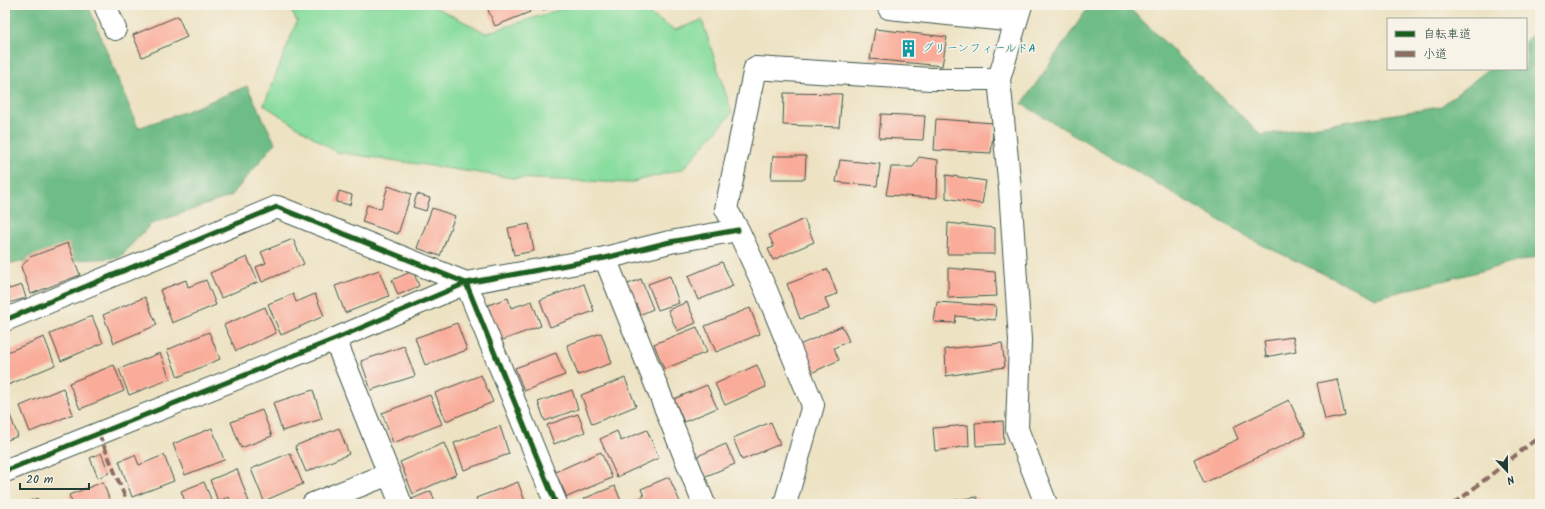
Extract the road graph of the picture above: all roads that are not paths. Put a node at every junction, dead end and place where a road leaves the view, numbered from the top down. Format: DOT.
graph roads {
  1 [pos="105,5"];
  2 [pos="889,8"];
  3 [pos="1019,13"];
  4 [pos="115,29"];
  5 [pos="999,79"];
  6 [pos="738,230"];
  7 [pos="605,258"];
  8 [pos="466,283"];
  9 [pos="5,320"];
  10 [pos="335,339"];
  11 [pos="5,471"];
  12 [pos="389,474"];
  13 [pos="313,504"];
  14 [pos="401,504"];
  15 [pos="556,504"];
  16 [pos="704,504"];
  17 [pos="785,504"];
  18 [pos="1046,504"];
  1 -- 4 [label="street"];
  2 -- 3 [label="street"];
  3 -- 5 [label="street"];
  5 -- 6 [label="street"];
  5 -- 18 [label="street"];
  6 -- 7 [label="street"];
  6 -- 17 [label="street"];
  7 -- 8 [label="street"];
  7 -- 16 [label="street"];
  8 -- 9 [label="street"];
  8 -- 10 [label="street"];
  8 -- 15 [label="street"];
  10 -- 11 [label="street"];
  10 -- 12 [label="street"];
  12 -- 13 [label="street"];
  12 -- 14 [label="street"];
}
